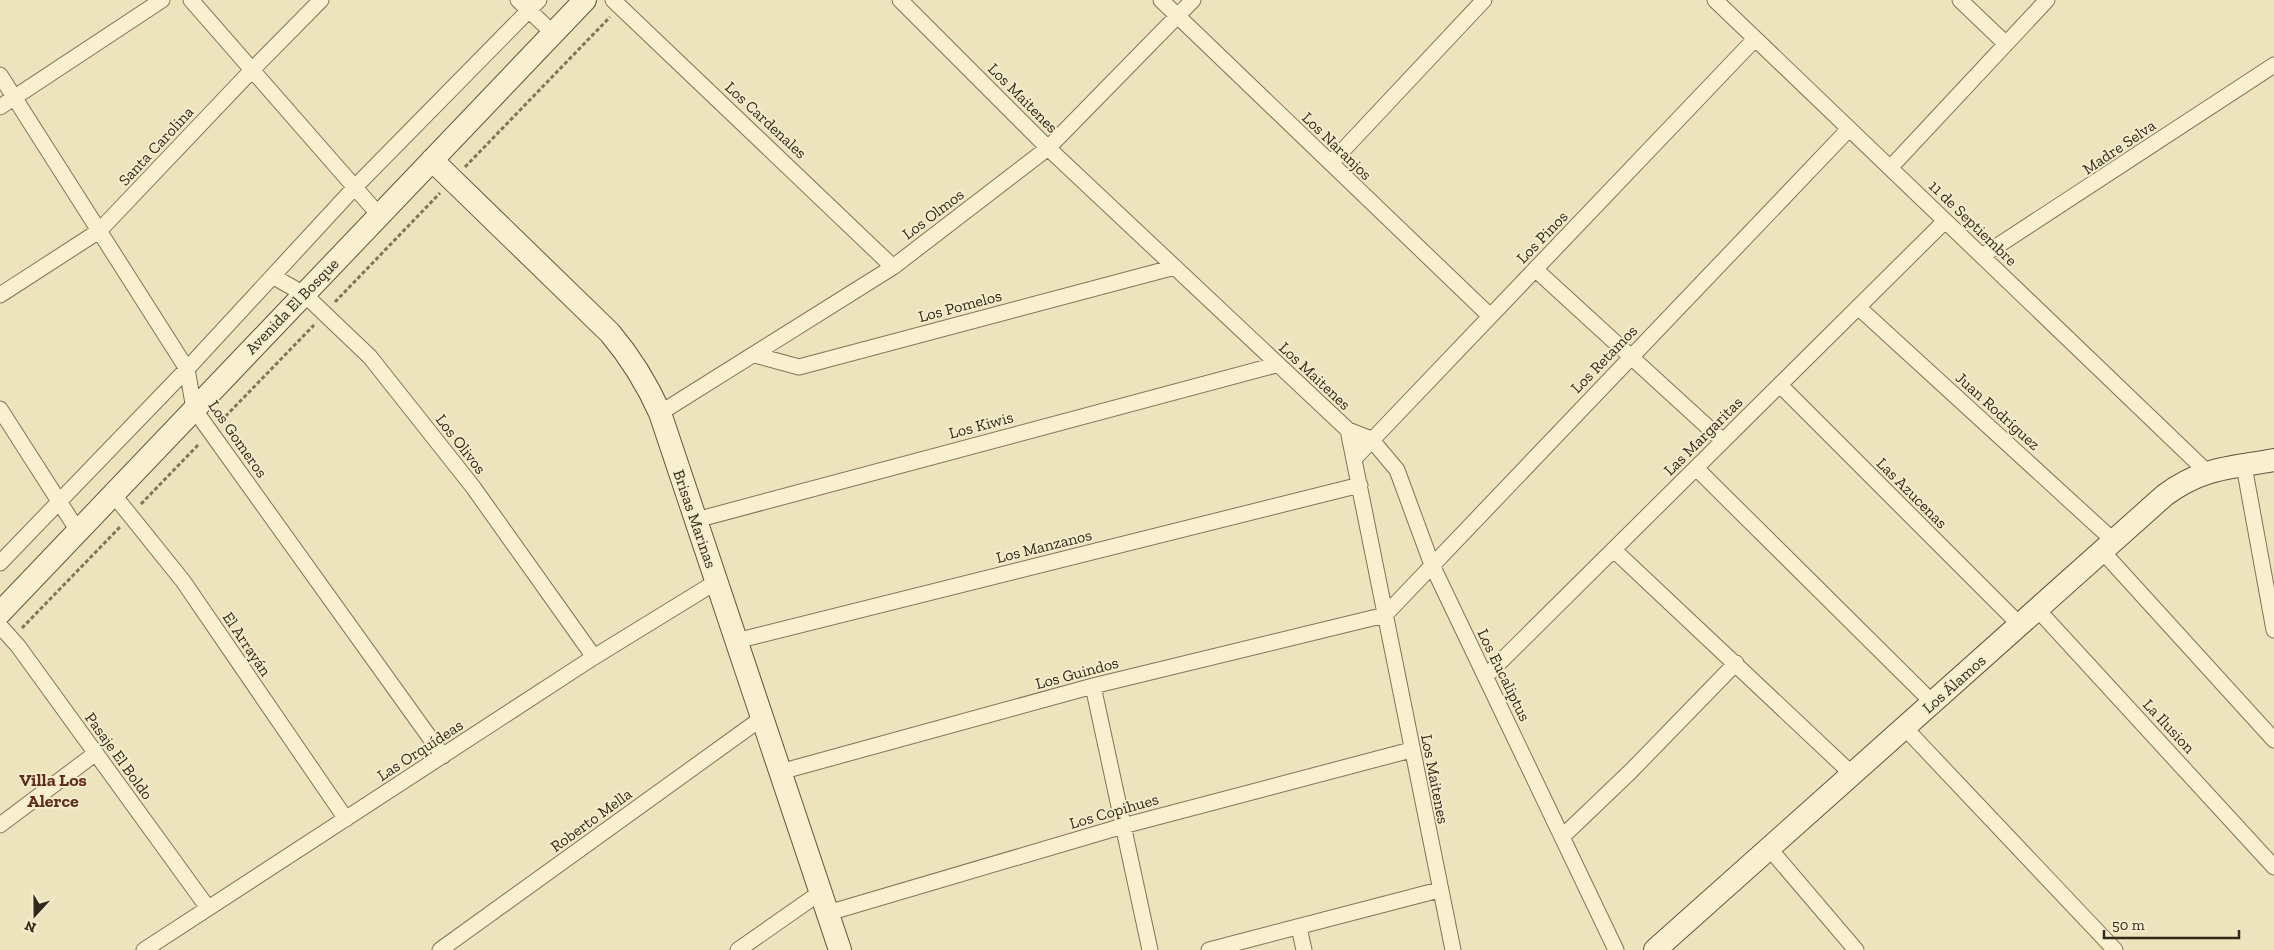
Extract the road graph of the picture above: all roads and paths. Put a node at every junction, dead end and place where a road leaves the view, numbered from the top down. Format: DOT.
graph roads {
  1 [pos="162,0"];
  2 [pos="191,0"];
  3 [pos="321,0"];
  4 [pos="585,0"];
  5 [pos="613,0"];
  6 [pos="900,0"];
  7 [pos="1161,0"];
  8 [pos="1193,0"];
  9 [pos="1484,0"];
  10 [pos="1715,0"];
  11 [pos="1960,0"];
  12 [pos="2047,0"];
  13 [pos="528,4"];
  14 [pos="1178,16"];
  15 [pos="553,34"];
  16 [pos="1755,39"];
  17 [pos="2006,44"];
  18 [pos="2274,65"];
  19 [pos="252,70"];
  20 [pos="0,76"];
  21 [pos="14,98"];
  22 [pos="0,107"];
  23 [pos="1849,129"];
  24 [pos="1048,148"];
  25 [pos="432,160"];
  26 [pos="1331,164"];
  27 [pos="1890,168"];
  28 [pos="355,188"];
  29 [pos="379,216"];
  30 [pos="1945,221"];
  31 [pos="100,231"];
  32 [pos="1982,256"];
  33 [pos="893,267"];
  34 [pos="1175,267"];
  35 [pos="1536,269"];
  36 [pos="274,277"];
  37 [pos="304,294"];
  38 [pos="0,295"];
  39 [pos="1858,307"];
  40 [pos="1490,316"];
  41 [pos="755,355"];
  42 [pos="1630,356"];
  43 [pos="1276,364"];
  44 [pos="187,369"];
  45 [pos="1780,385"];
  46 [pos="0,409"];
  47 [pos="194,409"];
  48 [pos="660,413"];
  49 [pos="1348,430"];
  50 [pos="1371,439"];
  51 [pos="1724,441"];
  52 [pos="1354,458"];
  53 [pos="2274,460"];
  54 [pos="2244,466"];
  55 [pos="1696,468"];
  56 [pos="2206,472"];
  57 [pos="1360,485"];
  58 [pos="113,494"];
  59 [pos="60,502"];
  60 [pos="696,520"];
  61 [pos="78,531"];
  62 [pos="2109,547"];
  63 [pos="1615,551"];
  64 [pos="0,563"];
  65 [pos="1432,565"];
  66 [pos="716,582"];
  67 [pos="2038,610"];
  68 [pos="1,612"];
  69 [pos="1385,615"];
  70 [pos="2020,625"];
  71 [pos="2274,630"];
  72 [pos="736,641"];
  73 [pos="594,657"];
  74 [pos="1736,663"];
  75 [pos="1486,676"];
  76 [pos="1093,686"];
  77 [pos="1933,703"];
  78 [pos="762,718"];
  79 [pos="1905,728"];
  80 [pos="2274,740"];
  81 [pos="1412,750"];
  82 [pos="96,754"];
  83 [pos="443,756"];
  84 [pos="780,772"];
  85 [pos="1853,775"];
  86 [pos="346,819"];
  87 [pos="0,825"];
  88 [pos="1123,826"];
  89 [pos="1562,837"];
  90 [pos="1769,848"];
  91 [pos="2274,866"];
  92 [pos="1439,890"];
  93 [pos="824,903"];
  94 [pos="208,908"];
  95 [pos="1299,927"];
  96 [pos="144,950"];
  97 [pos="440,950"];
  98 [pos="738,950"];
  99 [pos="840,950"];
  100 [pos="1150,950"];
  101 [pos="1209,950"];
  102 [pos="1304,950"];
  103 [pos="1453,950"];
  104 [pos="1616,950"];
  105 [pos="1655,950"];
  106 [pos="1856,950"];
  107 [pos="2116,950"];
  1 -- 21 [label="street"];
  2 -- 19 [label="street"];
  3 -- 19 [label="street, Santa Carolina"];
  4 -- 15 [label="street, Avenida El Bosque"];
  5 -- 33 [label="street, Los Cardenales"];
  6 -- 24 [label="street, Los Maitenes"];
  7 -- 14 [label="street, Los Naranjos"];
  8 -- 14 [label="street, Los Olmos"];
  9 -- 26 [label="street"];
  10 -- 16 [label="street, 11 de Septiembre"];
  11 -- 17 [label="street"];
  12 -- 17 [label="street"];
  13 -- 15 [label="street"];
  13 -- 28 [label="street, Avenida El Bosque"];
  14 -- 24 [label="street, Los Olmos"];
  14 -- 26 [label="street, Los Naranjos"];
  15 -- 25 [label="street, Avenida El Bosque"];
  16 -- 23 [label="street, 11 de Septiembre"];
  16 -- 35 [label="street, Los Pinos"];
  17 -- 27 [label="street"];
  18 -- 32 [label="street, Madre Selva"];
  19 -- 28 [label="street"];
  19 -- 31 [label="street, Santa Carolina"];
  20 -- 21 [label="street, Los Gomeros"];
  21 -- 22 [label="street"];
  21 -- 31 [label="street, Los Gomeros"];
  23 -- 27 [label="street, 11 de Septiembre"];
  23 -- 42 [label="street, Los Retamos"];
  24 -- 33 [label="street, Los Olmos"];
  24 -- 34 [label="street, Los Maitenes"];
  25 -- 29 [label="street, Avenida El Bosque"];
  25 -- 48 [label="street, Brisas Marinas"];
  26 -- 40 [label="street, Los Naranjos"];
  27 -- 30 [label="street, 11 de Septiembre"];
  28 -- 29 [label="street"];
  28 -- 36 [label="street, Avenida El Bosque"];
  29 -- 37 [label="street, Avenida El Bosque"];
  30 -- 32 [label="street, 11 de Septiembre"];
  30 -- 39 [label="street, Las Margaritas"];
  31 -- 38 [label="street, Santa Carolina"];
  31 -- 44 [label="street, Los Gomeros"];
  32 -- 56 [label="street, 11 de Septiembre"];
  33 -- 41 [label="street, Los Olmos"];
  34 -- 41 [label="street, Los Pomelos"];
  34 -- 43 [label="street, Los Maitenes"];
  35 -- 40 [label="street, Los Pinos"];
  35 -- 42 [label="street"];
  36 -- 37 [label="street, Los Olivos"];
  36 -- 44 [label="street, Avenida El Bosque"];
  37 -- 47 [label="street, Avenida El Bosque"];
  37 -- 73 [label="street, Los Olivos"];
  39 -- 45 [label="street, Las Margaritas"];
  39 -- 62 [label="street, Juan Rodríguez"];
  40 -- 50 [label="street, Los Pinos"];
  41 -- 48 [label="street, Los Olmos"];
  42 -- 51 [label="street"];
  42 -- 65 [label="street, Los Retamos"];
  43 -- 49 [label="street, Los Maitenes"];
  43 -- 60 [label="street, Los Kiwis"];
  44 -- 47 [label="street, Los Gomeros"];
  44 -- 59 [label="street, Avenida El Bosque"];
  45 -- 51 [label="street, Las Margaritas"];
  45 -- 70 [label="street, Las Azucenas"];
  46 -- 59 [label="street"];
  47 -- 58 [label="street, Avenida El Bosque"];
  47 -- 83 [label="street, Los Gomeros"];
  48 -- 60 [label="street, Brisas Marinas"];
  49 -- 50 [label="street, Los Eucaliptus"];
  49 -- 52 [label="street, Los Maitenes"];
  50 -- 52 [label="street, Los Pinos"];
  50 -- 65 [label="street, Los Eucaliptus"];
  51 -- 55 [label="street, Las Margaritas"];
  52 -- 57 [label="street, Los Maitenes"];
  53 -- 54 [label="street, Los Álamos"];
  54 -- 56 [label="street, Los Álamos"];
  54 -- 71 [label="street"];
  55 -- 63 [label="street, Las Margaritas"];
  55 -- 77 [label="street"];
  56 -- 62 [label="street, Los Álamos"];
  57 -- 69 [label="street, Los Maitenes"];
  57 -- 72 [label="street, Los Manzanos"];
  58 -- 61 [label="street, Avenida El Bosque"];
  58 -- 86 [label="street, El Arrayán"];
  59 -- 61 [label="street"];
  59 -- 64 [label="street, Avenida El Bosque"];
  60 -- 66 [label="street, Brisas Marinas"];
  61 -- 68 [label="street, Avenida El Bosque"];
  62 -- 67 [label="street, Los Álamos"];
  62 -- 80 [label="street, Juan Rodríguez"];
  63 -- 74 [label="street"];
  63 -- 75 [label="street, Las Margaritas"];
  65 -- 69 [label="street, Los Retamos"];
  65 -- 75 [label="street, Los Eucaliptus"];
  66 -- 72 [label="street, Brisas Marinas"];
  66 -- 73 [label="street, Las Orquídeas"];
  67 -- 70 [label="street, Los Álamos"];
  67 -- 91 [label="street, La Ilusion"];
  68 -- 82 [label="street, Pasaje El Boldo"];
  69 -- 76 [label="street, Los Guindos"];
  69 -- 81 [label="street, Los Maitenes"];
  70 -- 77 [label="street, Los Álamos"];
  72 -- 78 [label="street, Brisas Marinas"];
  73 -- 83 [label="street, Las Orquídeas"];
  74 -- 85 [label="street"];
  74 -- 89 [label="street"];
  75 -- 89 [label="street, Los Eucaliptus"];
  76 -- 84 [label="street, Los Guindos"];
  76 -- 88 [label="street"];
  77 -- 79 [label="street, Los Álamos"];
  78 -- 84 [label="street, Brisas Marinas"];
  78 -- 97 [label="street, Roberto Mella"];
  79 -- 85 [label="street, Los Álamos"];
  79 -- 107 [label="street"];
  81 -- 88 [label="street, Los Copihues"];
  81 -- 92 [label="street, Los Maitenes"];
  82 -- 87 [label="street"];
  82 -- 94 [label="street, Pasaje El Boldo"];
  83 -- 86 [label="street, Las Orquídeas"];
  84 -- 93 [label="street, Brisas Marinas"];
  85 -- 90 [label="street, Los Álamos"];
  86 -- 94 [label="street, Las Orquídeas"];
  88 -- 93 [label="street, Los Copihues"];
  88 -- 100 [label="street"];
  89 -- 104 [label="street, Los Eucaliptus"];
  90 -- 105 [label="street, Los Álamos"];
  90 -- 106 [label="street"];
  92 -- 95 [label="street"];
  92 -- 103 [label="street, Los Maitenes"];
  93 -- 98 [label="street, Los Copihues"];
  93 -- 99 [label="street, Brisas Marinas"];
  94 -- 96 [label="street, Las Orquídeas"];
  95 -- 101 [label="street"];
  95 -- 102 [label="street"];
}
